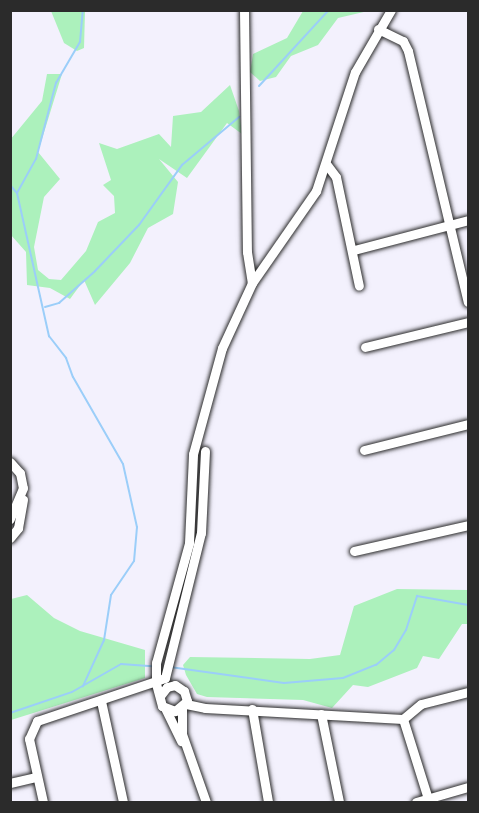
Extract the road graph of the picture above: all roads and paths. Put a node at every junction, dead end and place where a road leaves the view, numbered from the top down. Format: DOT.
graph roads {
  1 [pos="244,10"];
  2 [pos="391,10"];
  3 [pos="378,29"];
  4 [pos="327,165"];
  5 [pos="468,220"];
  6 [pos="451,223"];
  7 [pos="354,250"];
  8 [pos="252,283"];
  9 [pos="359,286"];
  10 [pos="468,302"];
  11 [pos="468,322"];
  12 [pos="365,347"];
  13 [pos="468,424"];
  14 [pos="364,450"];
  15 [pos="205,451"];
  16 [pos="10,462"];
  17 [pos="23,488"];
  18 [pos="10,519"];
  19 [pos="468,525"];
  20 [pos="10,538"];
  21 [pos="354,551"];
  22 [pos="172,649"];
  23 [pos="157,661"];
  24 [pos="160,675"];
  25 [pos="156,684"];
  26 [pos="175,685"];
  27 [pos="468,692"];
  28 [pos="160,696"];
  29 [pos="101,701"];
  30 [pos="184,706"];
  31 [pos="165,708"];
  32 [pos="252,709"];
  33 [pos="321,714"];
  34 [pos="403,719"];
  35 [pos="187,749"];
  36 [pos="36,777"];
  37 [pos="10,783"];
  38 [pos="468,787"];
  39 [pos="429,801"];
  40 [pos="43,802"];
  41 [pos="123,802"];
  42 [pos="206,802"];
  43 [pos="268,802"];
  44 [pos="339,802"];
  45 [pos="416,802"];
  1 -- 8 [label="street"];
  2 -- 3 [label="street"];
  3 -- 4 [label="street"];
  3 -- 6 [label="street"];
  4 -- 7 [label="street"];
  4 -- 8 [label="street"];
  5 -- 6 [label="street"];
  6 -- 7 [label="street"];
  6 -- 10 [label="street"];
  7 -- 9 [label="street"];
  8 -- 23 [label="street"];
  11 -- 12 [label="street"];
  13 -- 14 [label="street"];
  15 -- 22 [label="street"];
  16 -- 17 [label="street"];
  17 -- 18 [label="street"];
  17 -- 20 [label="street"];
  19 -- 21 [label="street"];
  22 -- 23 [label="street"];
  22 -- 24 [label="street"];
  23 -- 24 [label="street"];
  24 -- 25 [label="street"];
  24 -- 26 [label="street"];
  25 -- 28 [label="street"];
  25 -- 29 [label="street"];
  26 -- 28 [label="street"];
  26 -- 30 [label="street"];
  27 -- 34 [label="street"];
  28 -- 31 [label="street"];
  29 -- 36 [label="street"];
  29 -- 41 [label="street"];
  30 -- 31 [label="street"];
  30 -- 32 [label="street"];
  30 -- 35 [label="street"];
  31 -- 35 [label="street"];
  32 -- 33 [label="street"];
  32 -- 43 [label="street"];
  33 -- 34 [label="street"];
  33 -- 44 [label="street"];
  34 -- 39 [label="street"];
  35 -- 42 [label="street"];
  36 -- 37 [label="street"];
  36 -- 40 [label="street"];
  38 -- 39 [label="street"];
  39 -- 45 [label="street"];
}
